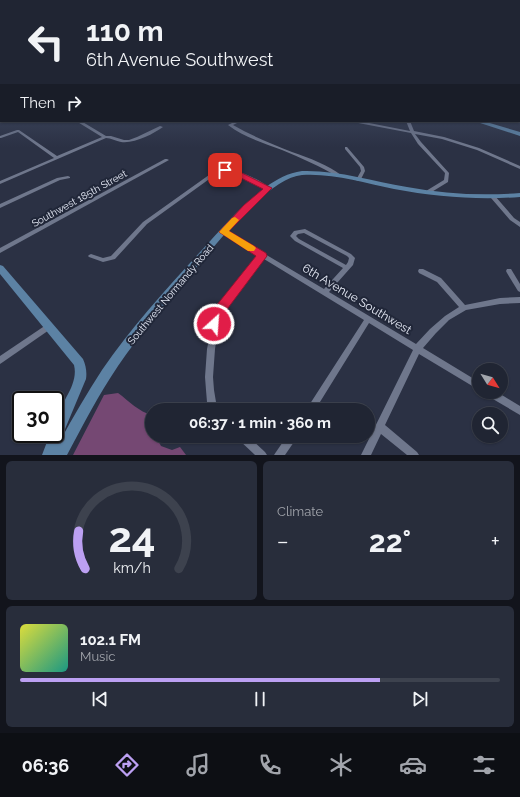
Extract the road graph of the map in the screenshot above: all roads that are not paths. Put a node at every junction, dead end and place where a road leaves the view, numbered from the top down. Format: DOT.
graph roads {
  1 [pos="80,122"];
  2 [pos="237,122"];
  3 [pos="358,122"];
  4 [pos="408,122"];
  5 [pos="480,122"];
  6 [pos="161,127"];
  7 [pos="412,132"];
  8 [pos="520,134"];
  9 [pos="1,137"];
  10 [pos="106,137"];
  11 [pos="346,148"];
  12 [pos="57,158"];
  13 [pos="167,160"];
  14 [pos="520,168"];
  15 [pos="68,177"];
  16 [pos="340,177"];
  17 [pos="358,180"];
  18 [pos="0,183"];
  19 [pos="268,188"];
  20 [pos="428,192"];
  21 [pos="520,195"];
  22 [pos="494,197"];
  23 [pos="0,206"];
  24 [pos="520,225"];
  25 [pos="224,232"];
  26 [pos="0,251"];
  27 [pos="91,256"];
  28 [pos="262,256"];
  29 [pos="349,265"];
  30 [pos="421,271"];
  31 [pos="509,271"];
  32 [pos="2,274"];
  33 [pos="520,289"];
  34 [pos="325,293"];
  35 [pos="520,300"];
  36 [pos="464,308"];
  37 [pos="368,319"];
  38 [pos="49,326"];
  39 [pos="417,349"];
  40 [pos="0,360"];
  41 [pos="472,382"];
  42 [pos="501,399"];
  43 [pos="212,403"];
  44 [pos="314,403"];
  45 [pos="520,410"];
  46 [pos="380,427"];
  47 [pos="249,443"];
  48 [pos="288,443"];
  49 [pos="281,454"];
  50 [pos="49,455"];
  51 [pos="60,455"];
  52 [pos="262,455"];
  53 [pos="366,455"];
  54 [pos="414,455"];
  1 -- 10 [label="street"];
  2 -- 16 [label="street"];
  3 -- 7 [label="street"];
  4 -- 7 [label="street"];
  5 -- 8 [label="street"];
  6 -- 10 [label="street"];
  7 -- 14 [label="street"];
  7 -- 20 [label="street"];
  9 -- 12 [label="street"];
  10 -- 12 [label="street"];
  11 -- 17 [label="street"];
  12 -- 18 [label="street"];
  13 -- 26 [label="street, Southwest 185th Street"];
  15 -- 23 [label="street"];
  16 -- 17 [label="street, Southwest Normandy Road"];
  16 -- 19 [label="street, Southwest Normandy Road"];
  17 -- 20 [label="street, Southwest Normandy Road"];
  19 -- 25 [label="street, Southwest Normandy Road"];
  19 -- 27 [label="street"];
  20 -- 22 [label="street, Southwest Normandy Road"];
  21 -- 22 [label="street, Southwest Normandy Road"];
  22 -- 24 [label="street"];
  25 -- 28 [label="street, 6th Avenue Southwest"];
  25 -- 51 [label="street, Southwest Normandy Road"];
  28 -- 34 [label="street, 6th Avenue Southwest"];
  28 -- 43 [label="street"];
  29 -- 29 [label="street"];
  29 -- 34 [label="street"];
  30 -- 36 [label="street"];
  31 -- 33 [label="street"];
  32 -- 38 [label="street"];
  34 -- 37 [label="street, 6th Avenue Southwest"];
  35 -- 36 [label="street"];
  36 -- 39 [label="street"];
  37 -- 39 [label="street, 6th Avenue Southwest"];
  37 -- 44 [label="street"];
  38 -- 40 [label="street"];
  38 -- 50 [label="street"];
  39 -- 41 [label="street, 6th Avenue Southwest"];
  39 -- 46 [label="street"];
  42 -- 45 [label="street"];
  46 -- 53 [label="street"];
  46 -- 54 [label="street"];
  47 -- 52 [label="street"];
  48 -- 49 [label="street"];
}
